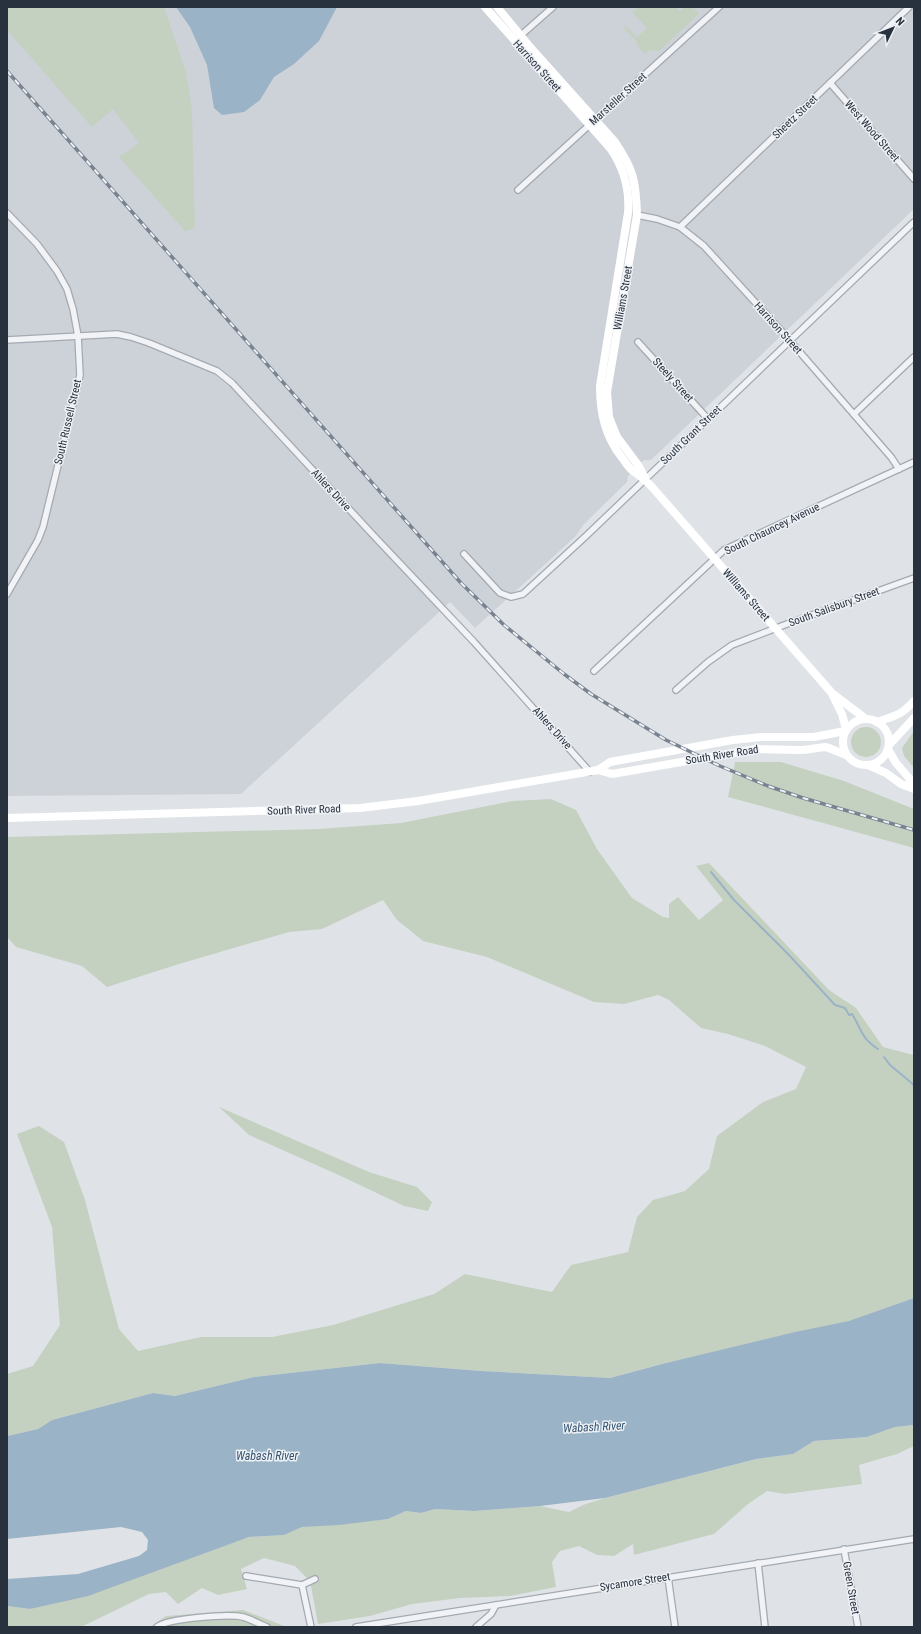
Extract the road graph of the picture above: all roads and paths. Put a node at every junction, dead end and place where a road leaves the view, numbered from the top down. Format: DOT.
graph roads {
  1 [pos="485,7"];
  2 [pos="498,7"];
  3 [pos="554,7"];
  4 [pos="719,7"];
  5 [pos="910,7"];
  6 [pos="521,35"];
  7 [pos="515,41"];
  8 [pos="830,83"];
  9 [pos="592,122"];
  10 [pos="914,179"];
  11 [pos="518,190"];
  12 [pos="7,213"];
  13 [pos="637,216"];
  14 [pos="914,222"];
  15 [pos="680,227"];
  16 [pos="78,336"];
  17 [pos="7,340"];
  18 [pos="789,341"];
  19 [pos="638,342"];
  20 [pos="914,357"];
  21 [pos="854,414"];
  22 [pos="708,418"];
  23 [pos="914,462"];
  24 [pos="899,469"];
  25 [pos="645,479"];
  26 [pos="464,554"];
  27 [pos="715,559"];
  28 [pos="914,578"];
  29 [pos="7,594"];
  30 [pos="775,629"];
  31 [pos="594,671"];
  32 [pos="676,690"];
  33 [pos="831,692"];
  34 [pos="914,701"];
  35 [pos="914,718"];
  36 [pos="866,719"];
  37 [pos="877,722"];
  38 [pos="845,730"];
  39 [pos="889,747"];
  40 [pos="846,755"];
  41 [pos="868,765"];
  42 [pos="594,771"];
  43 [pos="913,789"];
  44 [pos="7,818"];
  45 [pos="914,1538"];
  46 [pos="844,1549"];
  47 [pos="758,1563"];
  48 [pos="246,1576"];
  49 [pos="668,1577"];
  50 [pos="315,1579"];
  51 [pos="302,1585"];
  52 [pos="496,1606"];
  53 [pos="157,1627"];
  54 [pos="266,1627"];
  55 [pos="311,1627"];
  56 [pos="356,1627"];
  57 [pos="476,1627"];
  58 [pos="675,1627"];
  59 [pos="766,1627"];
  60 [pos="858,1627"];
  1 -- 7 [label="main road, Harrison Street"];
  2 -- 6 [label="main road, Harrison Street"];
  3 -- 6 [label="street"];
  4 -- 9 [label="street, Marsteller Street"];
  5 -- 8 [label="street, Sheetz Street"];
  6 -- 7 [label="street"];
  6 -- 9 [label="main road, Harrison Street"];
  7 -- 9 [label="main road, Harrison Street"];
  8 -- 10 [label="street, West Wood Street"];
  8 -- 15 [label="street, Sheetz Street"];
  9 -- 11 [label="street, Marsteller Street"];
  9 -- 13 [label="main road, Williams Street"];
  9 -- 25 [label="main road, Williams Street"];
  12 -- 16 [label="street, South Russell Street"];
  13 -- 15 [label="street, Harrison Street"];
  13 -- 25 [label="main road, Williams Street"];
  14 -- 18 [label="street, South Grant Street"];
  15 -- 18 [label="street, Harrison Street"];
  16 -- 17 [label="street, Ahlers Drive"];
  16 -- 29 [label="street, South Russell Street"];
  16 -- 42 [label="street, Ahlers Drive"];
  18 -- 21 [label="street, Harrison Street"];
  18 -- 22 [label="street, South Grant Street"];
  19 -- 22 [label="street, Steely Street"];
  20 -- 21 [label="street"];
  21 -- 24 [label="street, Harrison Street"];
  22 -- 25 [label="street, South Grant Street"];
  23 -- 24 [label="street, South Chauncey Avenue"];
  24 -- 27 [label="street, South Chauncey Avenue"];
  25 -- 26 [label="street, South Grant Street"];
  25 -- 27 [label="main road, Williams Street"];
  27 -- 30 [label="main road, Williams Street"];
  27 -- 31 [label="street, South Chauncey Avenue"];
  28 -- 30 [label="street, South Salisbury Street"];
  30 -- 32 [label="street, South Salisbury Street"];
  30 -- 33 [label="main road, Williams Street"];
  33 -- 36 [label="main road, Williams Street"];
  33 -- 38 [label="main road, Williams Street"];
  34 -- 37 [label="main road"];
  35 -- 39 [label="main road"];
  36 -- 37 [label="main road"];
  36 -- 38 [label="main road"];
  37 -- 39 [label="main road"];
  38 -- 40 [label="main road"];
  38 -- 42 [label="main road, South River Road"];
  39 -- 41 [label="main road"];
  39 -- 43 [label="main road"];
  40 -- 41 [label="main road"];
  40 -- 42 [label="main road, South River Road"];
  41 -- 43 [label="main road"];
  42 -- 44 [label="main road, South River Road"];
  45 -- 46 [label="street, Sycamore Street"];
  46 -- 47 [label="street, Sycamore Street"];
  46 -- 60 [label="street, Green Street"];
  47 -- 49 [label="street, Sycamore Street"];
  47 -- 59 [label="street"];
  48 -- 51 [label="street"];
  49 -- 52 [label="street, Sycamore Street"];
  49 -- 58 [label="street"];
  50 -- 51 [label="street"];
  51 -- 55 [label="street"];
  52 -- 56 [label="street, Sycamore Street"];
  52 -- 57 [label="street"];
  53 -- 54 [label="street"];
}
